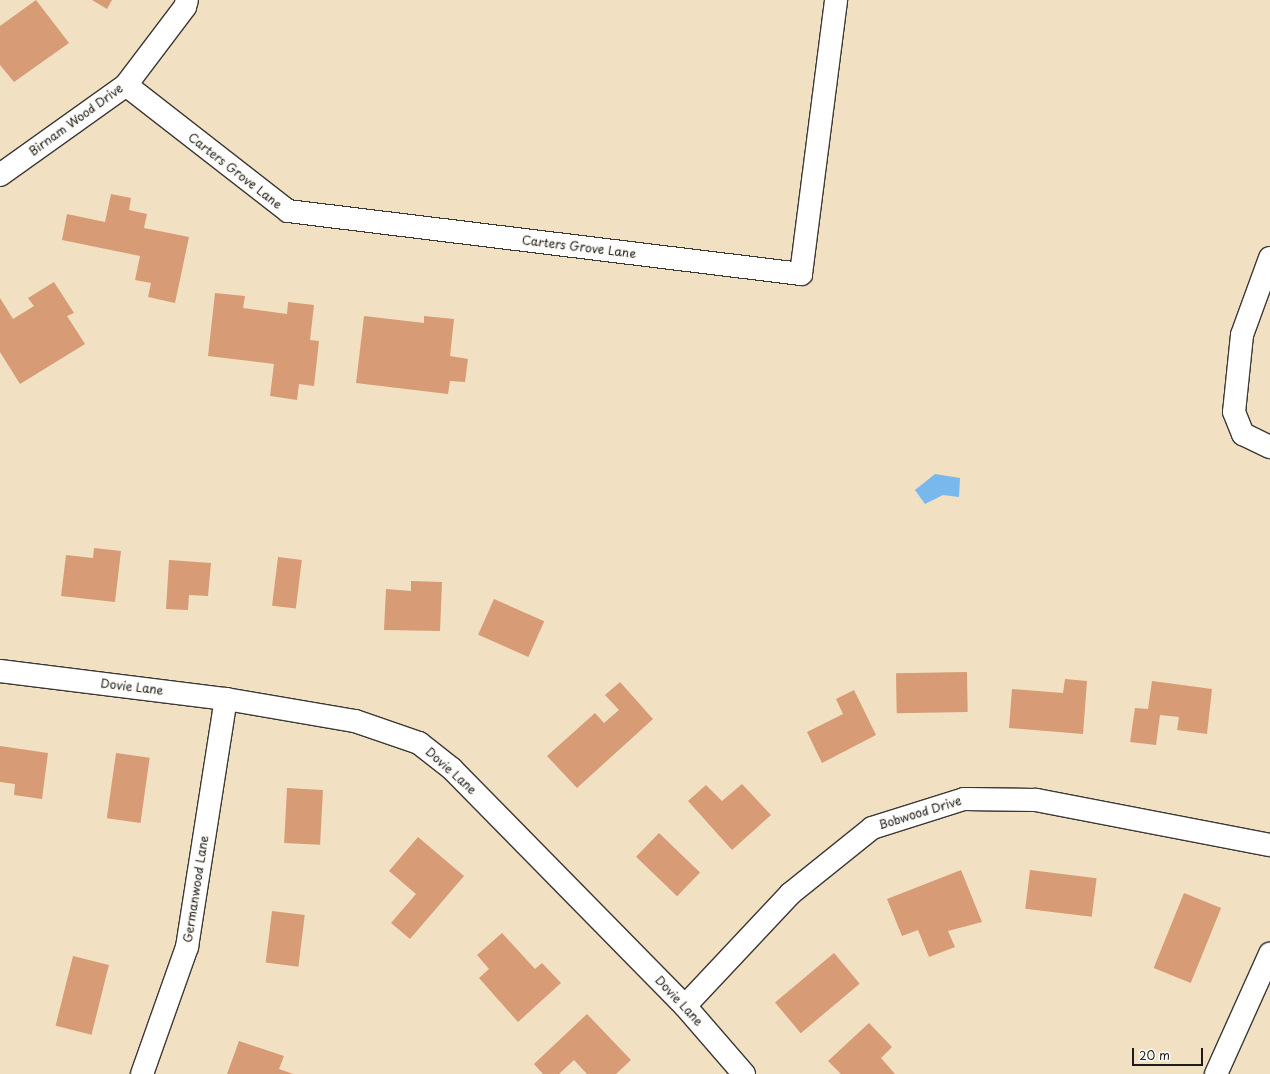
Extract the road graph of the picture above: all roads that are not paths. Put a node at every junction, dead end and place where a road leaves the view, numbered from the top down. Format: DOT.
graph roads {
  1 [pos="187,0"];
  2 [pos="836,0"];
  3 [pos="126,85"];
  4 [pos="0,175"];
  5 [pos="1270,258"];
  6 [pos="1266,279"];
  7 [pos="1270,447"];
  8 [pos="0,671"];
  9 [pos="226,699"];
  10 [pos="1270,845"];
  11 [pos="1270,954"];
  12 [pos="685,1006"];
  13 [pos="142,1074"];
  14 [pos="744,1074"];
  15 [pos="1216,1074"];
  1 -- 3 [label="street, Birnam Wood Drive"];
  2 -- 3 [label="street, Carters Grove Lane"];
  3 -- 4 [label="street, Birnam Wood Drive"];
  5 -- 6 [label="street"];
  6 -- 7 [label="street"];
  8 -- 9 [label="street, Dovie Lane"];
  9 -- 12 [label="street, Dovie Lane"];
  9 -- 13 [label="street, Germanwood Lane"];
  10 -- 12 [label="street, Bobwood Drive"];
  11 -- 15 [label="street"];
  12 -- 14 [label="street, Dovie Lane"];
}
